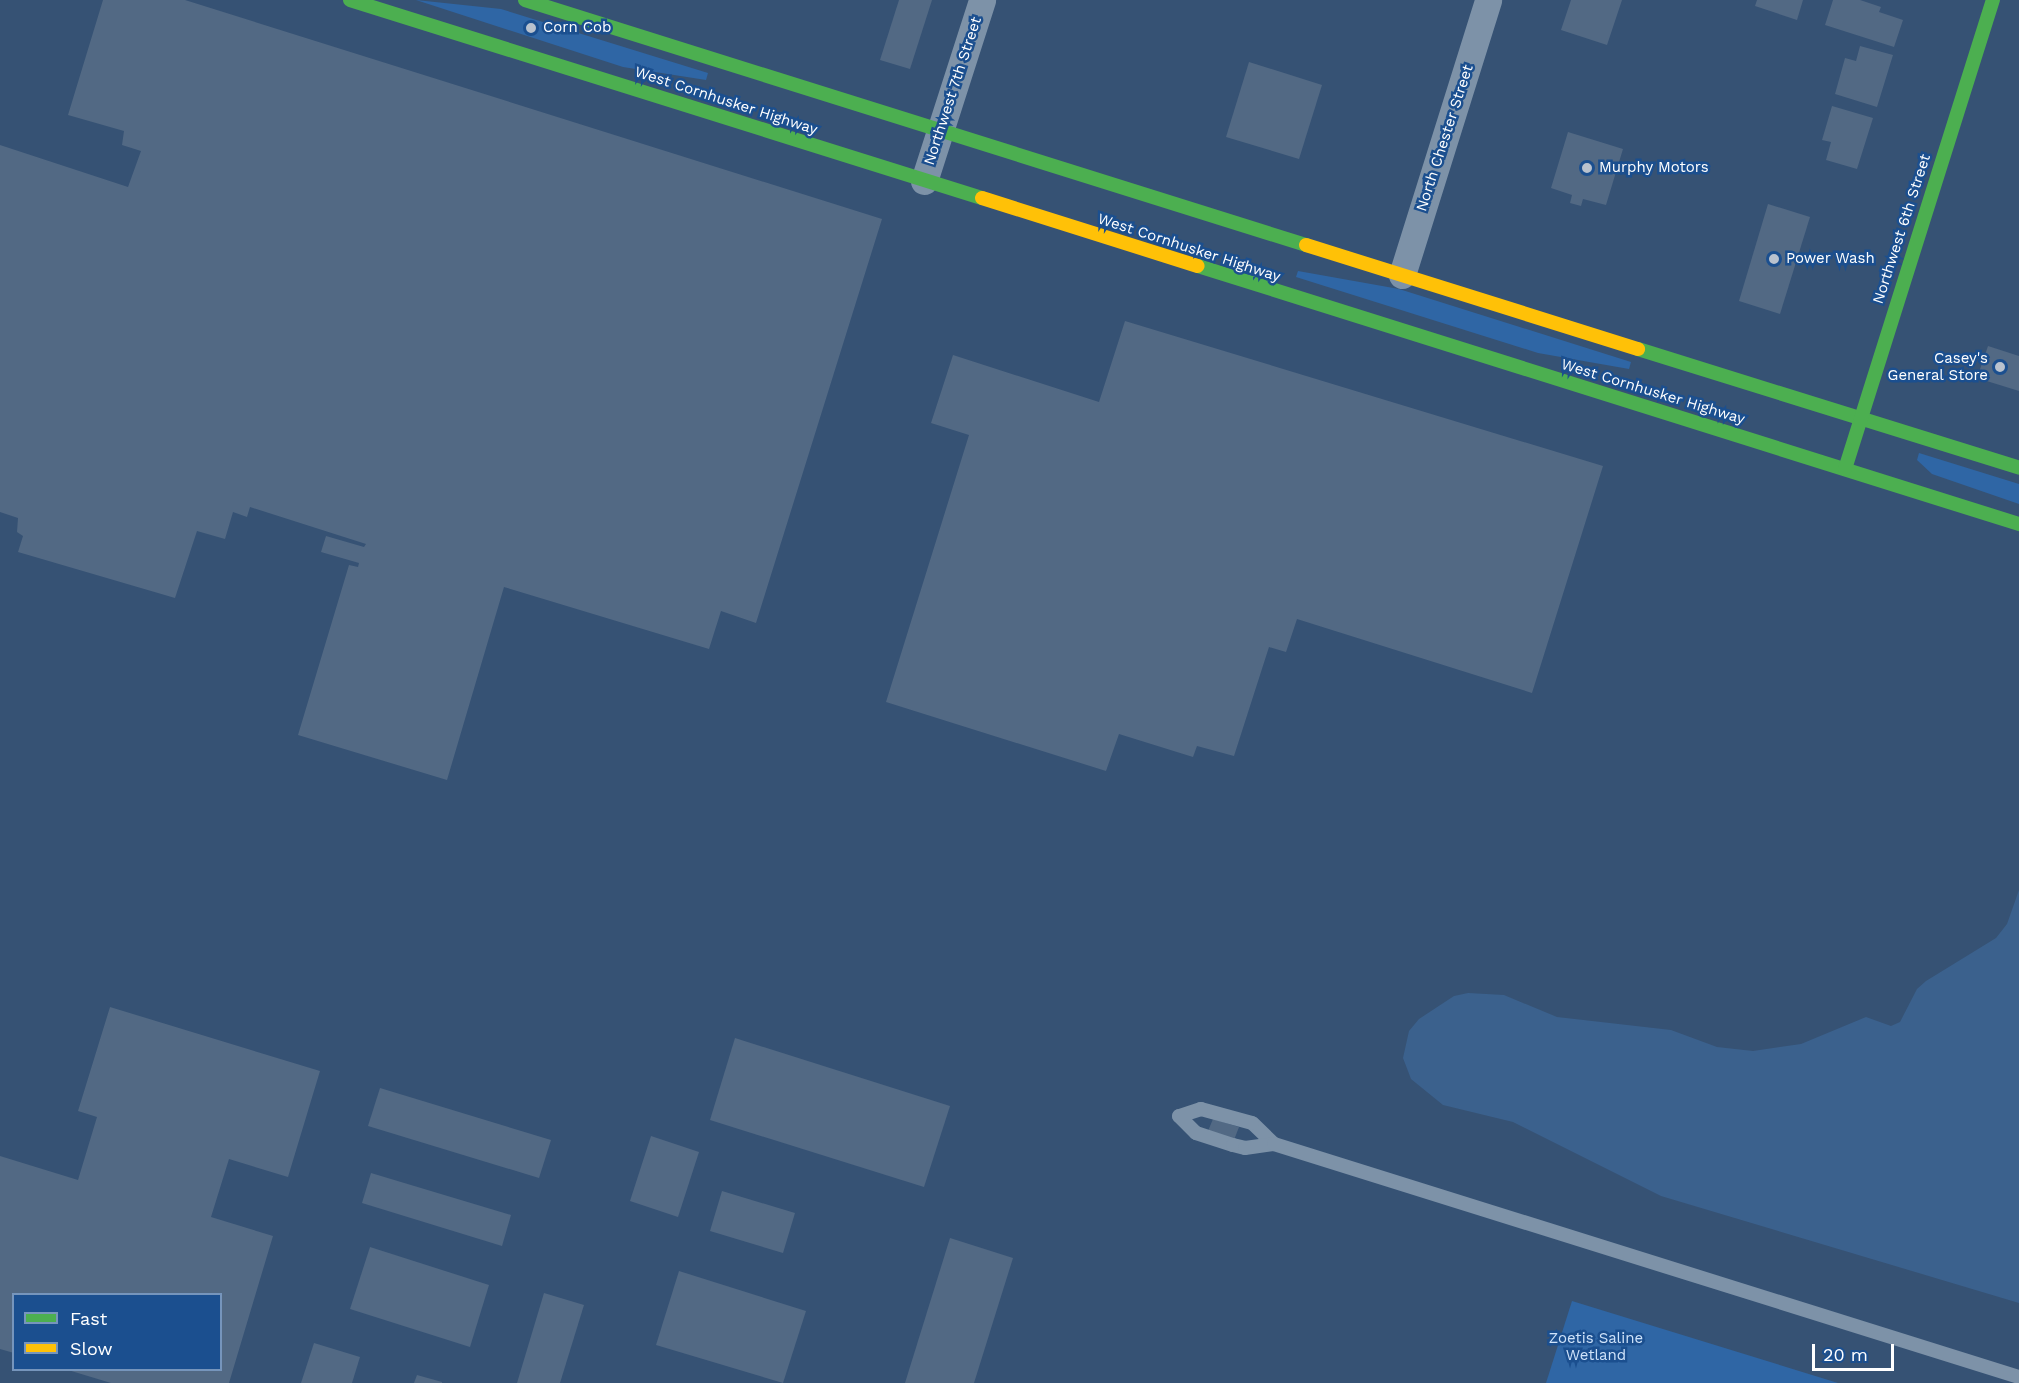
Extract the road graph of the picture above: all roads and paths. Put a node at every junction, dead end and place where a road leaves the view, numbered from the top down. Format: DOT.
graph roads {
  1 [pos="350,0"];
  2 [pos="525,0"];
  3 [pos="982,0"];
  4 [pos="1488,0"];
  5 [pos="1993,0"];
  6 [pos="940,130"];
  7 [pos="924,181"];
  8 [pos="1402,275"];
  9 [pos="1860,419"];
  10 [pos="2019,468"];
  11 [pos="1845,469"];
  12 [pos="2019,524"];
  13 [pos="1274,1144"];
  14 [pos="2019,1377"];
  1 -- 7 [label="main road, West Cornhusker Highway"];
  2 -- 6 [label="main road"];
  3 -- 6 [label="street, Northwest 7th Street"];
  4 -- 8 [label="street, North Chester Street"];
  5 -- 9 [label="main road, Northwest 6th Street"];
  6 -- 7 [label="street, Northwest 7th Street"];
  6 -- 8 [label="main road"];
  7 -- 11 [label="main road, West Cornhusker Highway"];
  8 -- 9 [label="main road"];
  9 -- 10 [label="main road"];
  9 -- 11 [label="main road, Northwest 6th Street"];
  11 -- 12 [label="main road, West Cornhusker Highway"];
  13 -- 13 [label="lane"];
  13 -- 14 [label="lane"];
}
